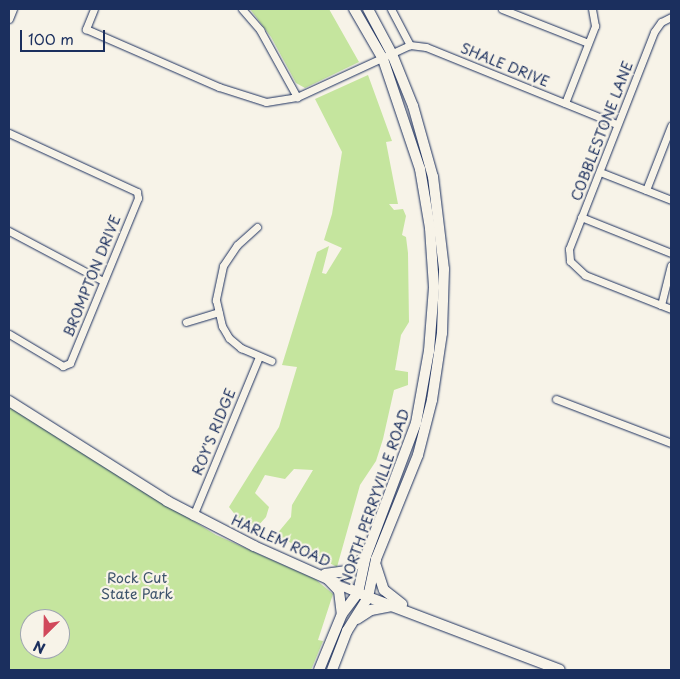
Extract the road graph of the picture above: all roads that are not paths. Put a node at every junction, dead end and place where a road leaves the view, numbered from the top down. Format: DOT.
graph roads {
  1 [pos="13,9"];
  2 [pos="94,9"];
  3 [pos="242,9"];
  4 [pos="354,9"];
  5 [pos="368,9"];
  6 [pos="391,9"];
  7 [pos="502,9"];
  8 [pos="592,9"];
  9 [pos="671,17"];
  10 [pos="9,18"];
  11 [pos="588,43"];
  12 [pos="410,45"];
  13 [pos="388,56"];
  14 [pos="297,97"];
  15 [pos="565,103"];
  16 [pos="617,124"];
  17 [pos="671,126"];
  18 [pos="9,133"];
  19 [pos="600,172"];
  20 [pos="646,190"];
  21 [pos="671,200"];
  22 [pos="581,217"];
  23 [pos="257,227"];
  24 [pos="9,231"];
  25 [pos="671,253"];
  26 [pos="671,265"];
  27 [pos="103,281"];
  28 [pos="661,305"];
  29 [pos="671,309"];
  30 [pos="219,312"];
  31 [pos="186,322"];
  32 [pos="9,334"];
  33 [pos="259,357"];
  34 [pos="271,361"];
  35 [pos="556,399"];
  36 [pos="9,402"];
  37 [pos="671,443"];
  38 [pos="193,516"];
  39 [pos="371,558"];
  40 [pos="322,574"];
  41 [pos="363,595"];
  42 [pos="413,611"];
  43 [pos="342,614"];
  44 [pos="347,631"];
  45 [pos="319,670"];
  46 [pos="332,670"];
  47 [pos="560,670"];
  1 -- 10 [label="street"];
  2 -- 14 [label="street"];
  3 -- 14 [label="street"];
  4 -- 13 [label="main road, NORTH PERRYVILLE ROAD"];
  5 -- 13 [label="main road, NORTH PERRYVILLE ROAD"];
  6 -- 12 [label="street"];
  7 -- 11 [label="street"];
  8 -- 11 [label="street"];
  9 -- 16 [label="street, COBBLESTONE LANE"];
  11 -- 15 [label="street"];
  12 -- 13 [label="street"];
  12 -- 15 [label="street, SHALE DRIVE"];
  13 -- 14 [label="street"];
  13 -- 39 [label="main road, NORTH PERRYVILLE ROAD"];
  15 -- 16 [label="street, SHALE DRIVE"];
  16 -- 19 [label="street, COBBLESTONE LANE"];
  17 -- 20 [label="street"];
  18 -- 27 [label="street, BROMPTON DRIVE"];
  19 -- 20 [label="street"];
  19 -- 22 [label="street, COBBLESTONE LANE"];
  20 -- 21 [label="street"];
  22 -- 25 [label="street"];
  22 -- 28 [label="street, COBBLESTONE LANE"];
  23 -- 30 [label="street"];
  24 -- 27 [label="street"];
  26 -- 28 [label="street"];
  27 -- 32 [label="street, BROMPTON DRIVE"];
  28 -- 29 [label="street"];
  30 -- 31 [label="street"];
  30 -- 33 [label="street"];
  33 -- 34 [label="street"];
  33 -- 38 [label="street, ROY'S RIDGE"];
  35 -- 37 [label="street"];
  36 -- 38 [label="main road, HARLEM ROAD"];
  38 -- 40 [label="main road, HARLEM ROAD"];
  39 -- 40 [label="main road"];
  39 -- 41 [label="main road, NORTH PERRYVILLE ROAD"];
  39 -- 42 [label="main road"];
  40 -- 41 [label="main road, HARLEM ROAD"];
  40 -- 43 [label="main road"];
  41 -- 42 [label="main road, HARLEM ROAD"];
  41 -- 43 [label="main road, NORTH PERRYVILLE ROAD"];
  41 -- 44 [label="main road, NORTH PERRYVILLE ROAD"];
  42 -- 44 [label="main road"];
  42 -- 47 [label="main road, HARLEM ROAD"];
  43 -- 45 [label="main road, NORTH PERRYVILLE ROAD"];
  44 -- 46 [label="main road, NORTH PERRYVILLE ROAD"];
}
